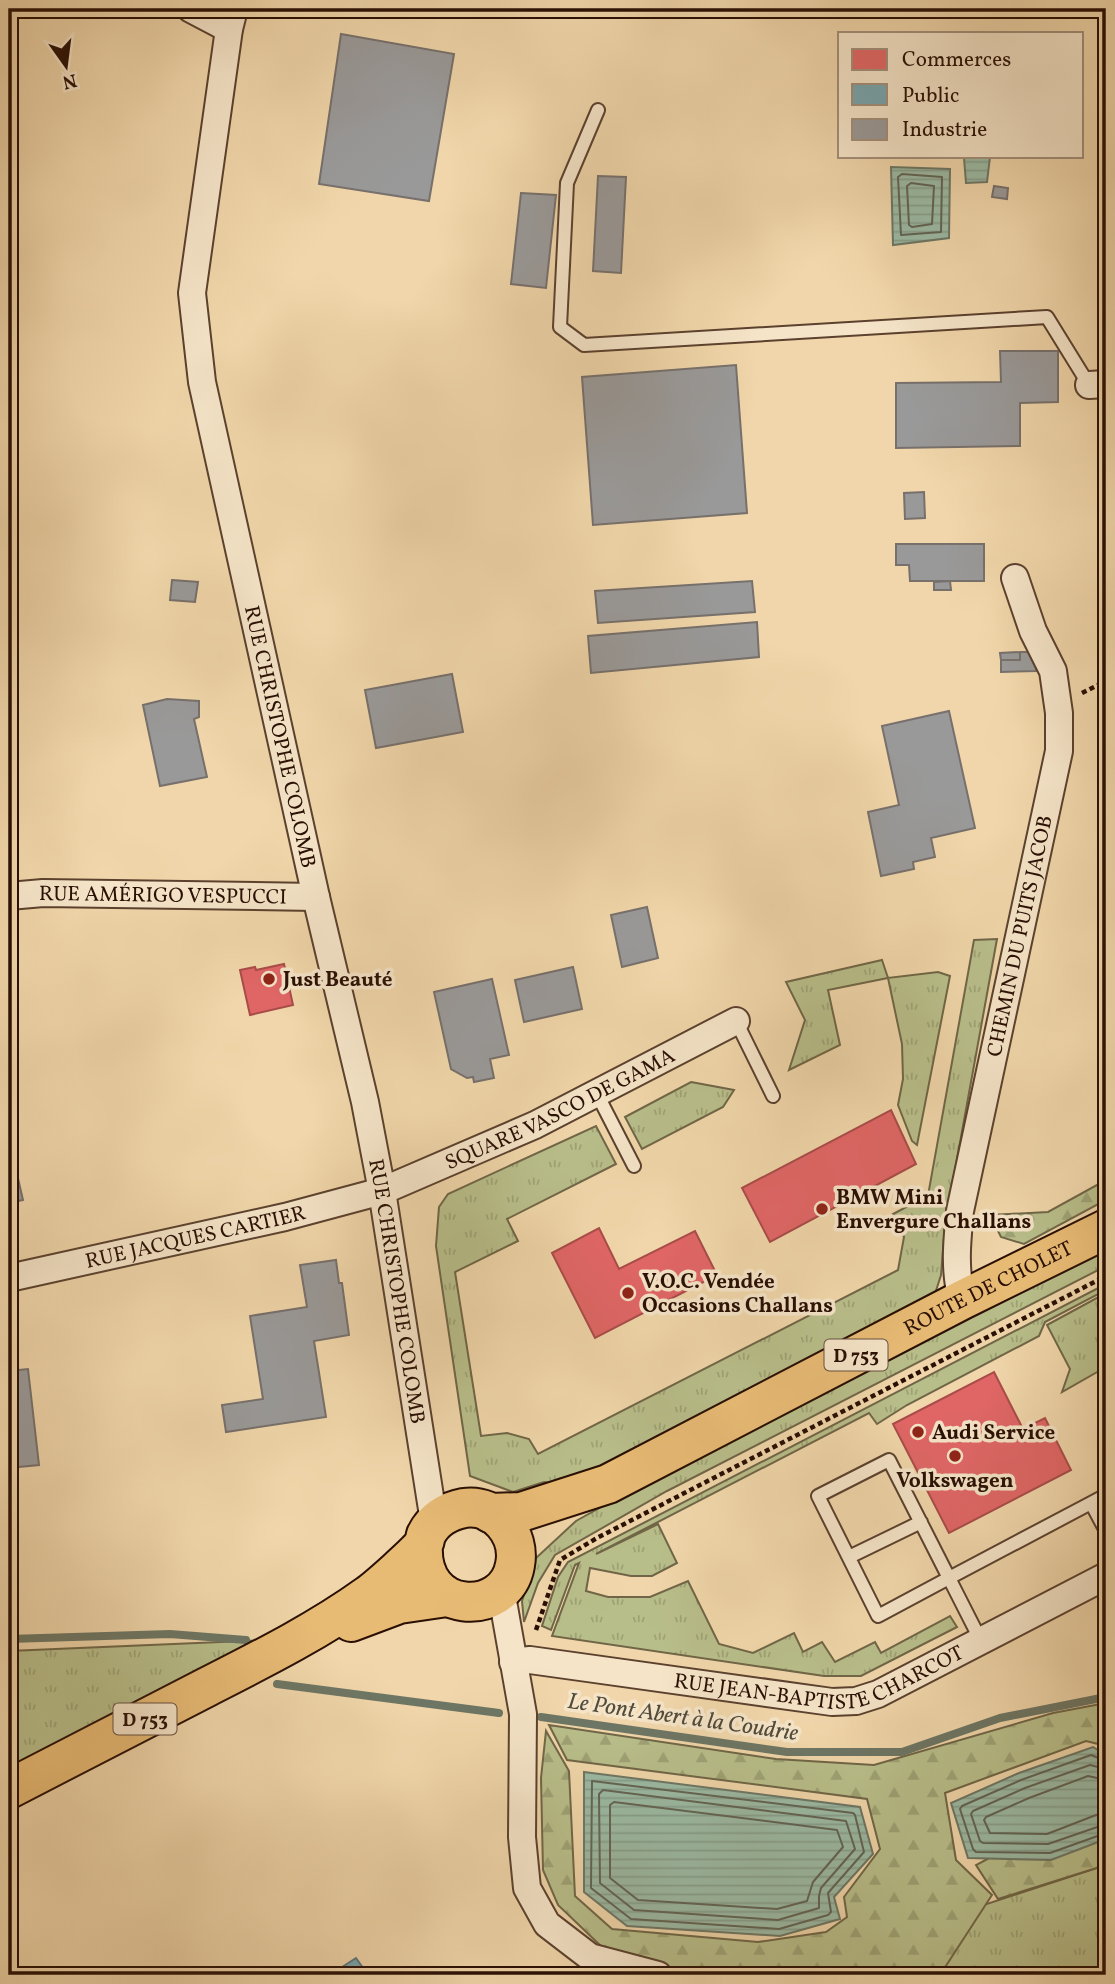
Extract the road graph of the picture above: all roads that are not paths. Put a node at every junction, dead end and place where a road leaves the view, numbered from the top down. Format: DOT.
graph roads {
  1 [pos="191,9"];
  2 [pos="232,19"];
  3 [pos="598,110"];
  4 [pos="1098,385"];
  5 [pos="1015,578"];
  6 [pos="9,896"];
  7 [pos="316,897"];
  8 [pos="736,1021"];
  9 [pos="597,1094"];
  10 [pos="773,1096"];
  11 [pos="634,1166"];
  12 [pos="382,1191"];
  13 [pos="1106,1228"];
  14 [pos="9,1278"];
  15 [pos="962,1300"];
  16 [pos="608,1484"];
  17 [pos="1106,1495"];
  18 [pos="1091,1503"];
  19 [pos="453,1522"];
  20 [pos="921,1522"];
  21 [pos="1106,1531"];
  22 [pos="849,1557"];
  23 [pos="1106,1576"];
  24 [pos="949,1578"];
  25 [pos="485,1589"];
  26 [pos="981,1641"];
  27 [pos="281,1649"];
  28 [pos="512,1658"];
  29 [pos="9,1789"];
  30 [pos="658,1975"];
  1 -- 2 [label="street"];
  2 -- 7 [label="street, RUE CHRISTOPHE COLOMB"];
  3 -- 4 [label="lane"];
  5 -- 15 [label="street, CHEMIN DU PUITS JACOB"];
  6 -- 7 [label="street, RUE AMÉRIGO VESPUCCI"];
  7 -- 12 [label="street, RUE CHRISTOPHE COLOMB"];
  8 -- 9 [label="street, SQUARE VASCO DE GAMA"];
  8 -- 10 [label="lane"];
  9 -- 11 [label="lane"];
  9 -- 12 [label="street, SQUARE VASCO DE GAMA"];
  12 -- 14 [label="street, RUE JACQUES CARTIER"];
  12 -- 19 [label="street, RUE CHRISTOPHE COLOMB"];
  13 -- 15 [label="main road, ROUTE DE CHOLET / D 753"];
  15 -- 16 [label="main road, ROUTE DE CHOLET / D 753"];
  16 -- 19 [label="main road, ROUTE DE CHOLET / D 753"];
  16 -- 25 [label="main road, ROUTE DE CHOLET / D 753"];
  17 -- 18 [label="lane"];
  18 -- 21 [label="lane"];
  18 -- 24 [label="lane"];
  19 -- 25 [label="main road"];
  19 -- 25 [label="main road"];
  19 -- 27 [label="main road, D 753"];
  20 -- 22 [label="lane"];
  20 -- 22 [label="lane"];
  20 -- 24 [label="lane"];
  22 -- 24 [label="lane"];
  23 -- 26 [label="street, RUE JEAN-BAPTISTE CHARCOT"];
  24 -- 26 [label="lane"];
  25 -- 27 [label="main road, D 753"];
  25 -- 28 [label="street"];
  26 -- 28 [label="street, RUE JEAN-BAPTISTE CHARCOT"];
  27 -- 29 [label="main road, D 753"];
  28 -- 30 [label="street"];
}
